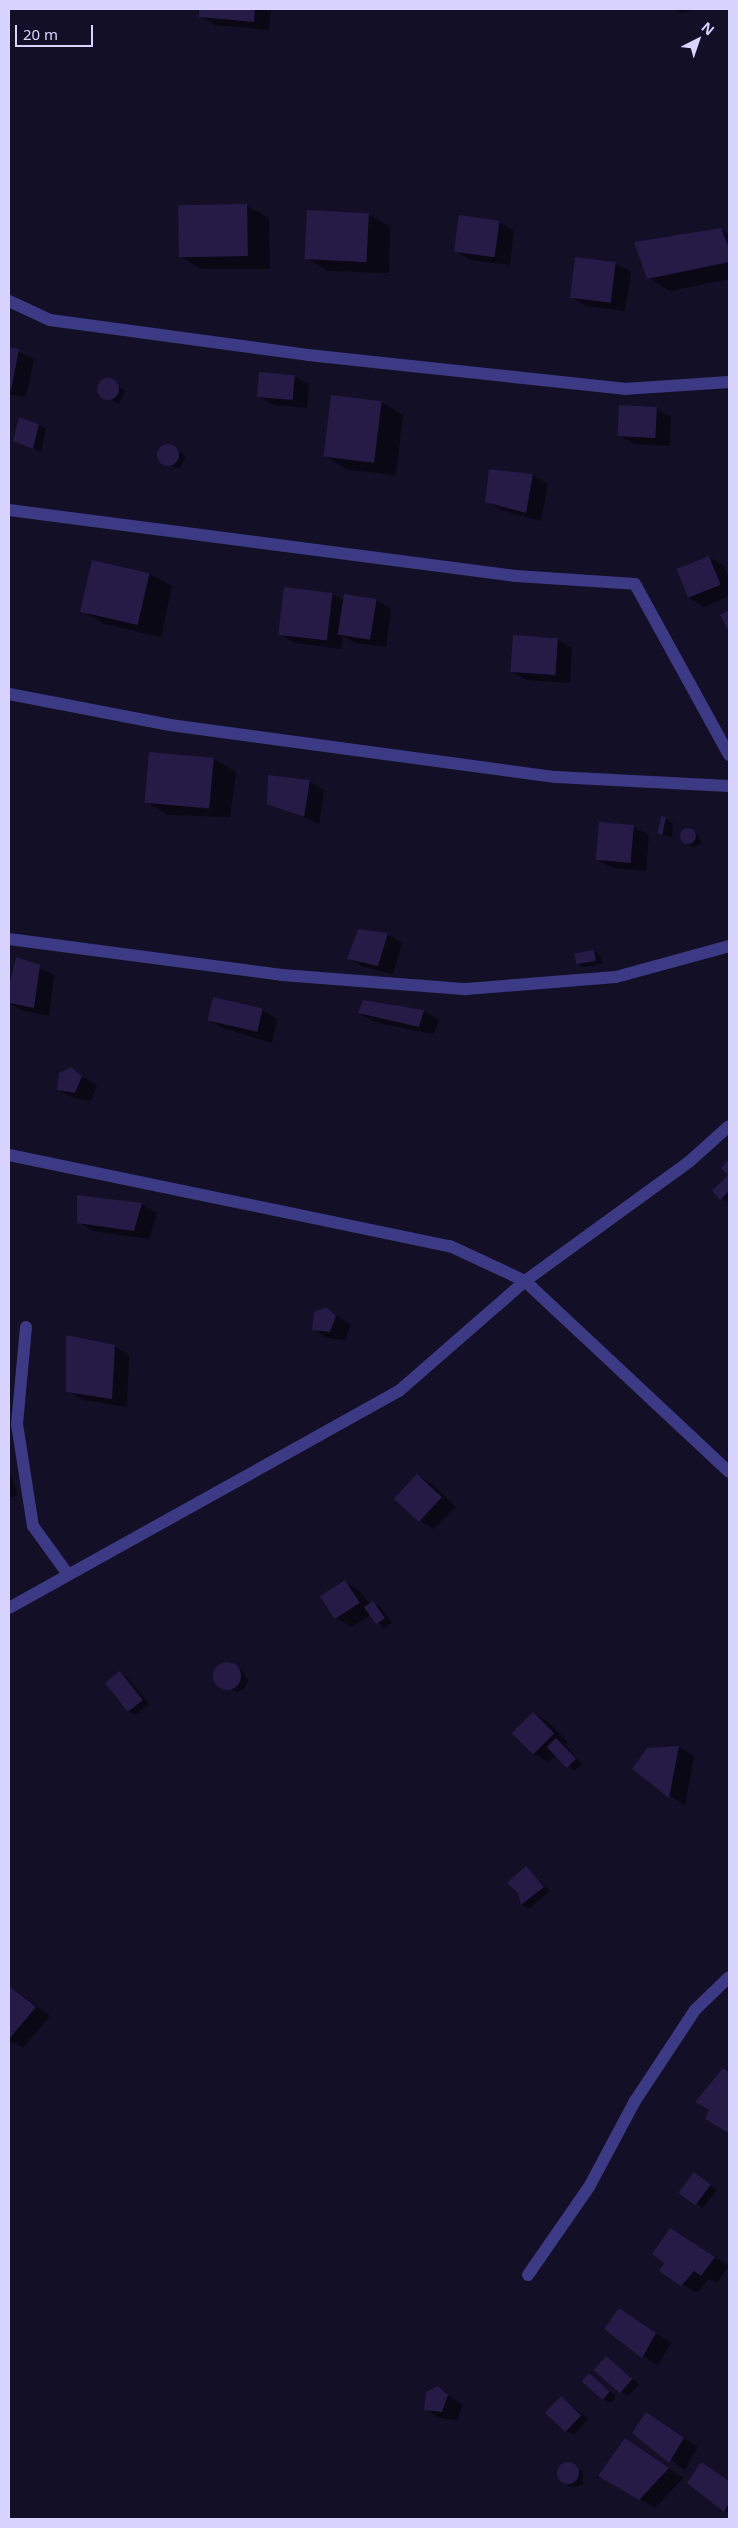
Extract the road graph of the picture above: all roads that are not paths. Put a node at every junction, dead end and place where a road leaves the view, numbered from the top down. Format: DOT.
graph roads {
  1 [pos="9,301"];
  2 [pos="729,382"];
  3 [pos="9,510"];
  4 [pos="9,694"];
  5 [pos="729,755"];
  6 [pos="729,786"];
  7 [pos="9,939"];
  8 [pos="729,946"];
  9 [pos="729,1126"];
  10 [pos="9,1155"];
  11 [pos="525,1281"];
  12 [pos="26,1327"];
  13 [pos="729,1472"];
  14 [pos="67,1573"];
  15 [pos="9,1608"];
  16 [pos="729,1977"];
  17 [pos="528,2275"];
  1 -- 2 [label="street"];
  3 -- 5 [label="street"];
  4 -- 6 [label="street"];
  7 -- 8 [label="street"];
  9 -- 11 [label="street"];
  10 -- 11 [label="street"];
  11 -- 13 [label="street"];
  11 -- 14 [label="street"];
  12 -- 14 [label="street"];
  14 -- 15 [label="street"];
  16 -- 17 [label="street"];
}
